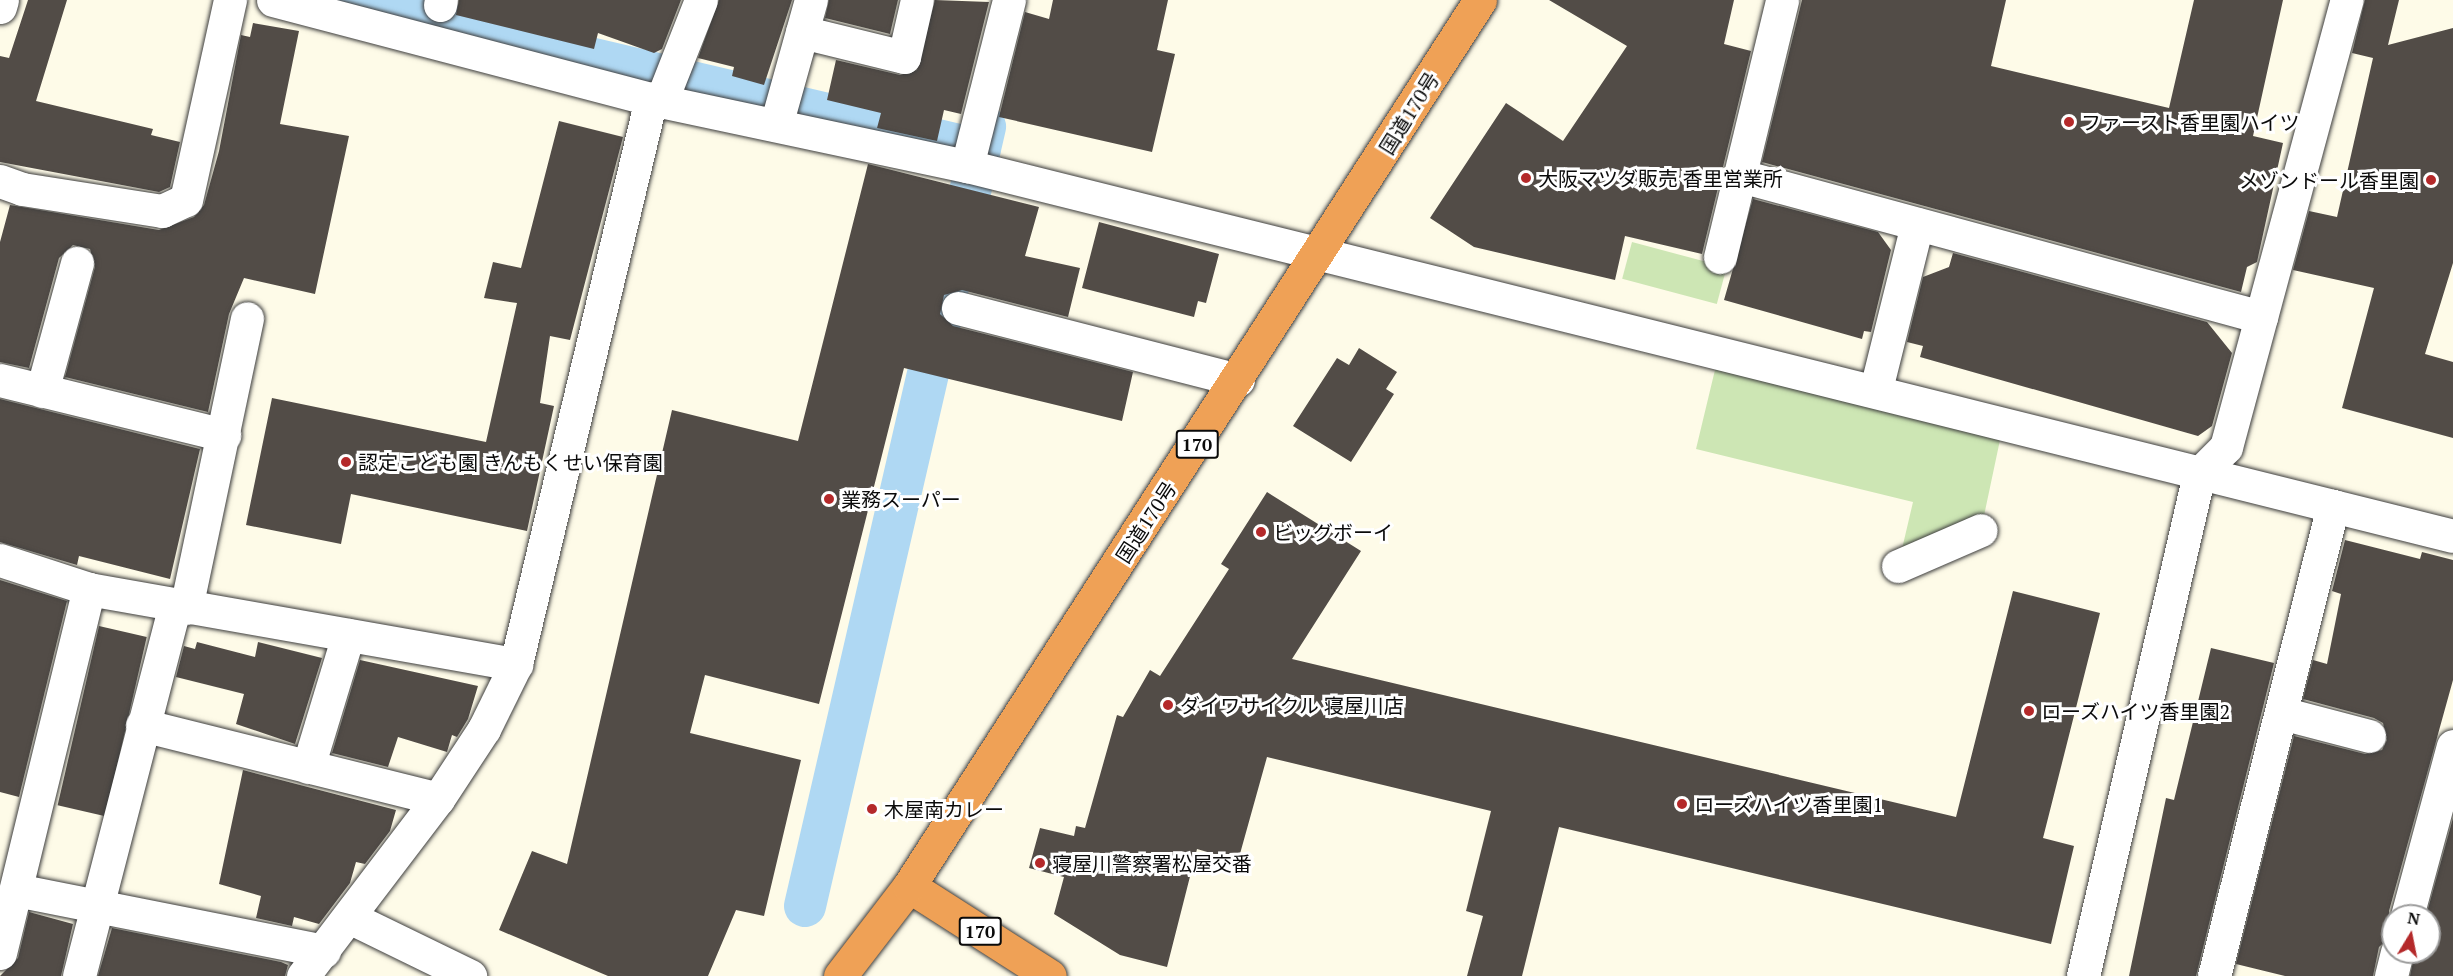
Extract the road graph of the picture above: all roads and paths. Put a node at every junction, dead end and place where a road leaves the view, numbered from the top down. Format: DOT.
graph roads {
  1 [pos="3,0"];
  2 [pos="230,0"];
  3 [pos="273,0"];
  4 [pos="701,0"];
  5 [pos="811,0"];
  6 [pos="917,0"];
  7 [pos="1009,0"];
  8 [pos="1480,0"];
  9 [pos="1782,0"];
  10 [pos="2347,0"];
  11 [pos="0,8"];
  12 [pos="802,32"];
  13 [pos="663,89"];
  14 [pos="781,110"];
  15 [pos="967,166"];
  16 [pos="1741,176"];
  17 [pos="0,181"];
  18 [pos="1917,224"];
  19 [pos="1319,256"];
  20 [pos="1720,257"];
  21 [pos="77,263"];
  22 [pos="958,308"];
  23 [pos="2261,316"];
  24 [pos="247,318"];
  25 [pos="0,380"];
  26 [pos="1238,381"];
  27 [pos="1876,390"];
  28 [pos="42,391"];
  29 [pos="224,435"];
  30 [pos="2199,474"];
  31 [pos="2333,506"];
  32 [pos="1981,530"];
  33 [pos="2453,536"];
  34 [pos="0,560"];
  35 [pos="1898,566"];
  36 [pos="89,589"];
  37 [pos="180,607"];
  38 [pos="348,636"];
  39 [pos="516,664"];
  40 [pos="2281,713"];
  41 [pos="142,725"];
  42 [pos="2369,736"];
  43 [pos="2453,746"];
  44 [pos="308,767"];
  45 [pos="438,800"];
  46 [pos="909,886"];
  47 [pos="16,890"];
  48 [pos="2410,904"];
  49 [pos="97,905"];
  50 [pos="349,917"];
  51 [pos="324,951"];
  52 [pos="0,953"];
  53 [pos="79,976"];
  54 [pos="303,976"];
  55 [pos="470,976"];
  56 [pos="840,976"];
  57 [pos="1050,976"];
  58 [pos="2083,976"];
  59 [pos="2214,976"];
  1 -- 11 [label="street"];
  2 -- 17 [label="street"];
  3 -- 13 [label="street"];
  4 -- 13 [label="street"];
  5 -- 12 [label="street"];
  6 -- 12 [label="street"];
  7 -- 15 [label="street"];
  8 -- 19 [label="highway, 国道170号 / 170"];
  9 -- 16 [label="street"];
  10 -- 23 [label="street"];
  12 -- 14 [label="street"];
  13 -- 14 [label="street"];
  13 -- 39 [label="street"];
  14 -- 15 [label="street"];
  15 -- 19 [label="street"];
  16 -- 18 [label="street"];
  16 -- 20 [label="street"];
  18 -- 23 [label="street"];
  18 -- 27 [label="street"];
  19 -- 26 [label="highway, 国道170号 / 170"];
  19 -- 27 [label="street"];
  21 -- 28 [label="street"];
  22 -- 26 [label="street"];
  23 -- 30 [label="street"];
  24 -- 29 [label="street"];
  25 -- 28 [label="street"];
  26 -- 46 [label="highway, 国道170号 / 170"];
  27 -- 30 [label="street"];
  28 -- 29 [label="street"];
  29 -- 37 [label="street"];
  30 -- 31 [label="street"];
  30 -- 58 [label="street"];
  31 -- 33 [label="street"];
  31 -- 40 [label="street"];
  32 -- 35 [label="street"];
  34 -- 36 [label="street"];
  36 -- 37 [label="street"];
  36 -- 47 [label="street"];
  37 -- 38 [label="street"];
  37 -- 41 [label="street"];
  38 -- 39 [label="street"];
  38 -- 44 [label="street"];
  39 -- 45 [label="street"];
  40 -- 42 [label="street"];
  40 -- 59 [label="street"];
  41 -- 44 [label="street"];
  41 -- 49 [label="street"];
  43 -- 48 [label="street"];
  44 -- 45 [label="street"];
  45 -- 50 [label="street"];
  46 -- 56 [label="highway, 国道170号 / 170"];
  46 -- 57 [label="highway, 170"];
  47 -- 49 [label="street"];
  47 -- 52 [label="street"];
  49 -- 51 [label="street"];
  49 -- 53 [label="street"];
  50 -- 51 [label="street"];
  50 -- 55 [label="street"];
  51 -- 54 [label="street"];
}
